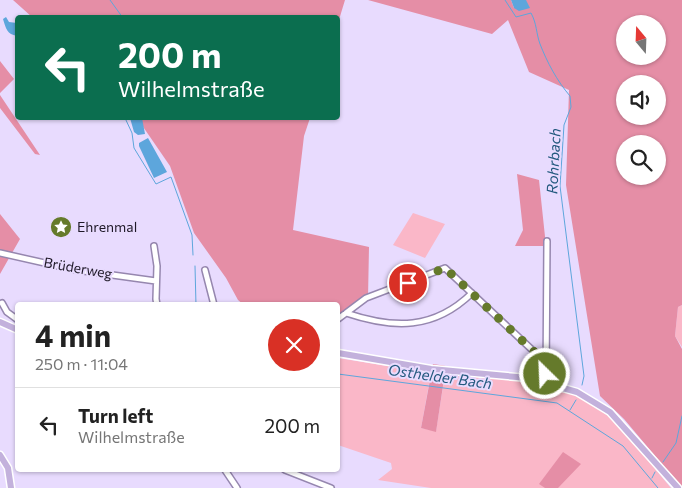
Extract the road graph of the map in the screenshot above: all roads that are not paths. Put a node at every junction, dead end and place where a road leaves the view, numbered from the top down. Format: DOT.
graph roads {
  1 [pos="547,241"];
  2 [pos="154,246"];
  3 [pos="0,253"];
  4 [pos="205,270"];
  5 [pos="156,281"];
  6 [pos="472,293"];
  7 [pos="158,302"];
  8 [pos="213,302"];
  9 [pos="2,304"];
  10 [pos="346,313"];
  11 [pos="15,318"];
  12 [pos="340,318"];
  13 [pos="0,322"];
  14 [pos="15,329"];
  15 [pos="340,353"];
  16 [pos="544,361"];
  17 [pos="546,382"];
  18 [pos="0,455"];
  19 [pos="226,472"];
  20 [pos="290,472"];
  21 [pos="11,488"];
  22 [pos="237,488"];
  23 [pos="331,488"];
  24 [pos="678,488"];
  1 -- 16 [label="street"];
  2 -- 5 [label="street"];
  3 -- 5 [label="street, Brüderweg"];
  4 -- 8 [label="street"];
  5 -- 7 [label="street"];
  6 -- 10 [label="street"];
  6 -- 10 [label="street"];
  6 -- 16 [label="street"];
  9 -- 11 [label="street"];
  10 -- 12 [label="street"];
  13 -- 14 [label="main road"];
  15 -- 17 [label="main road"];
  16 -- 17 [label="street"];
  17 -- 24 [label="main road"];
  18 -- 21 [label="main road"];
  19 -- 22 [label="street"];
  20 -- 23 [label="street"];
}
